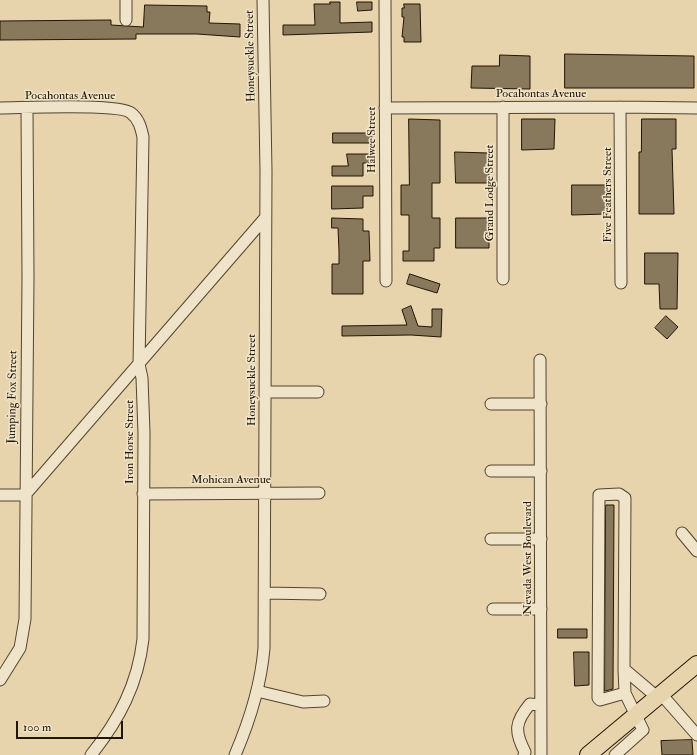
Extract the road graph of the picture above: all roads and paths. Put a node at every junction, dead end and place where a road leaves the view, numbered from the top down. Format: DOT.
graph roads {
  1 [pos="126,0"];
  2 [pos="263,0"];
  3 [pos="385,0"];
  4 [pos="126,20"];
  5 [pos="503,107"];
  6 [pos="620,107"];
  7 [pos="0,108"];
  8 [pos="27,108"];
  9 [pos="385,108"];
  10 [pos="697,108"];
  11 [pos="136,119"];
  12 [pos="265,218"];
  13 [pos="503,279"];
  14 [pos="386,281"];
  15 [pos="621,283"];
  16 [pos="540,360"];
  17 [pos="139,364"];
  18 [pos="265,392"];
  19 [pos="318,392"];
  20 [pos="490,404"];
  21 [pos="541,404"];
  22 [pos="491,471"];
  23 [pos="541,471"];
  24 [pos="319,493"];
  25 [pos="143,494"];
  26 [pos="265,494"];
  27 [pos="0,495"];
  28 [pos="25,496"];
  29 [pos="682,533"];
  30 [pos="490,539"];
  31 [pos="541,539"];
  32 [pos="697,551"];
  33 [pos="265,593"];
  34 [pos="320,594"];
  35 [pos="494,609"];
  36 [pos="541,609"];
  37 [pos="697,664"];
  38 [pos="624,669"];
  39 [pos="0,680"];
  40 [pos="258,691"];
  41 [pos="625,693"];
  42 [pos="659,696"];
  43 [pos="324,701"];
  44 [pos="541,705"];
  45 [pos="636,715"];
  46 [pos="697,735"];
  47 [pos="91,755"];
  48 [pos="235,755"];
  49 [pos="524,755"];
  50 [pos="541,755"];
  51 [pos="588,755"];
  52 [pos="615,755"];
  1 -- 4 [label="street"];
  2 -- 12 [label="street, Honeysuckle Street"];
  3 -- 9 [label="street, Halwee Street"];
  5 -- 6 [label="street, Pocahontas Avenue"];
  5 -- 9 [label="street, Pocahontas Avenue"];
  5 -- 13 [label="street, Grand Lodge Street"];
  6 -- 10 [label="street, Pocahontas Avenue"];
  6 -- 15 [label="street, Five Feathers Street"];
  7 -- 8 [label="street, Pocahontas Avenue"];
  8 -- 11 [label="street, Pocahontas Avenue"];
  8 -- 28 [label="street, Jumping Fox Street"];
  9 -- 14 [label="street, Halwee Street"];
  11 -- 17 [label="street, Iron Horse Street"];
  12 -- 17 [label="street"];
  12 -- 18 [label="street, Honeysuckle Street"];
  16 -- 21 [label="street, Nevada West Boulevard"];
  17 -- 25 [label="street, Iron Horse Street"];
  17 -- 28 [label="street"];
  18 -- 19 [label="street"];
  18 -- 26 [label="street, Honeysuckle Street"];
  20 -- 21 [label="street"];
  21 -- 23 [label="street, Nevada West Boulevard"];
  22 -- 23 [label="street"];
  23 -- 31 [label="street, Nevada West Boulevard"];
  24 -- 26 [label="street, Mohican Avenue"];
  25 -- 26 [label="street, Mohican Avenue"];
  25 -- 47 [label="street, Iron Horse Street"];
  26 -- 33 [label="street, Honeysuckle Street"];
  27 -- 28 [label="street"];
  28 -- 39 [label="street, Jumping Fox Street"];
  29 -- 32 [label="street"];
  30 -- 31 [label="street"];
  31 -- 36 [label="street, Nevada West Boulevard"];
  33 -- 34 [label="street"];
  33 -- 40 [label="street, Honeysuckle Street"];
  35 -- 36 [label="street"];
  36 -- 44 [label="street, Nevada West Boulevard"];
  37 -- 42 [label="highway"];
  38 -- 41 [label="street"];
  38 -- 41 [label="street"];
  38 -- 42 [label="street"];
  40 -- 43 [label="street"];
  40 -- 48 [label="street, Honeysuckle Street"];
  41 -- 45 [label="street"];
  42 -- 45 [label="highway"];
  42 -- 46 [label="street"];
  44 -- 49 [label="street"];
  44 -- 50 [label="street, Nevada West Boulevard"];
  45 -- 51 [label="highway"];
  45 -- 52 [label="street"];
}
